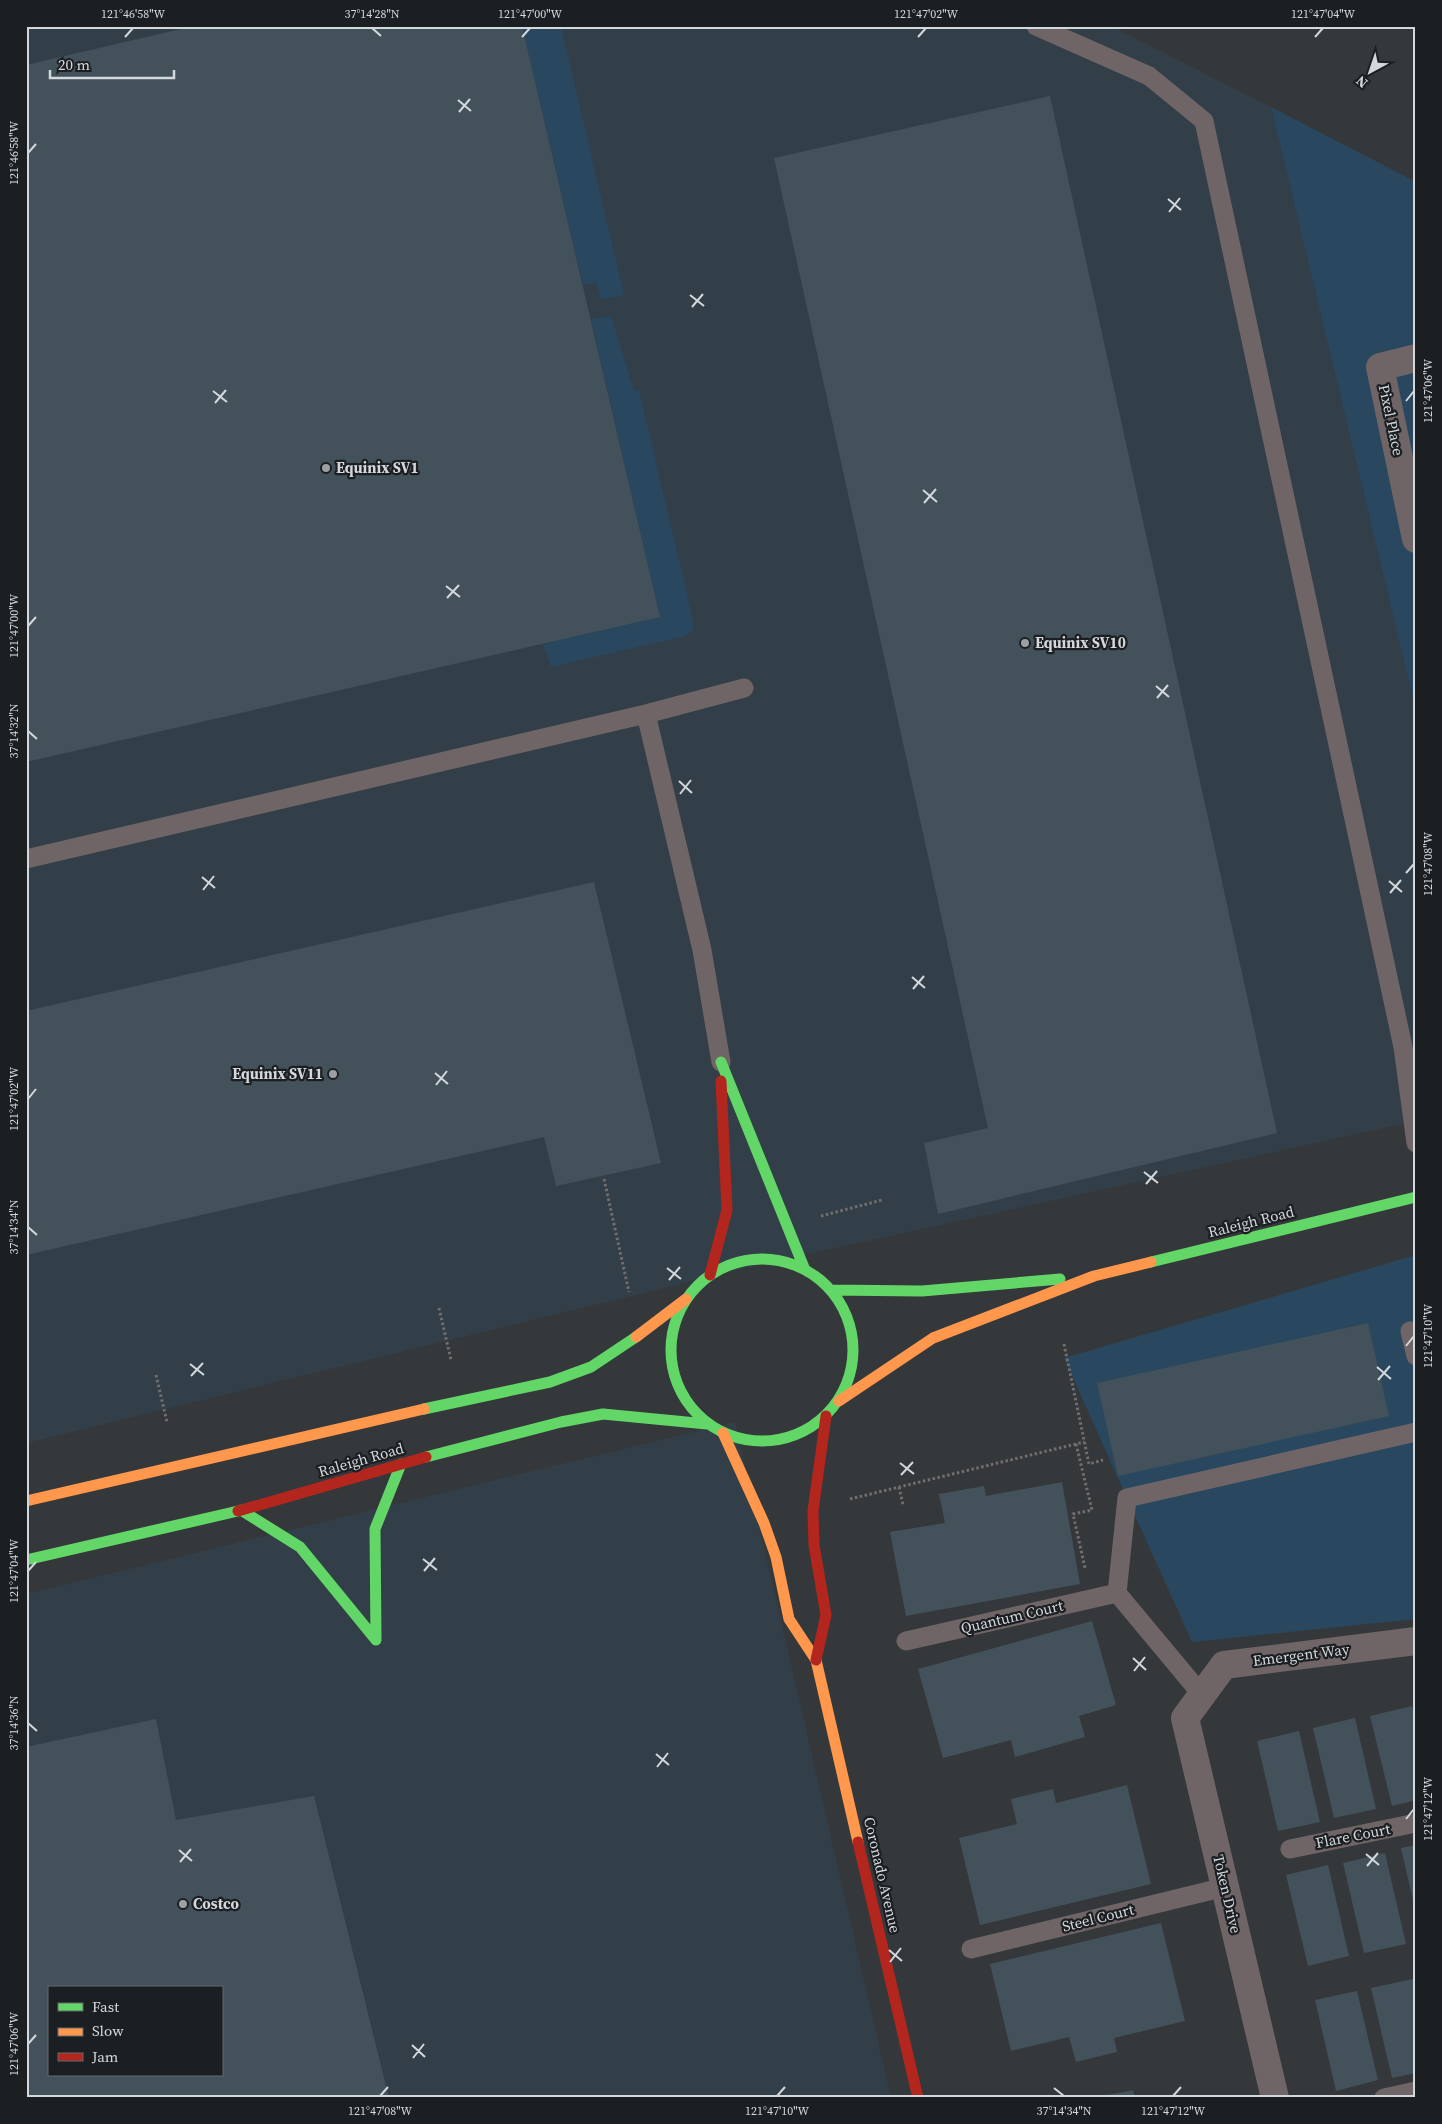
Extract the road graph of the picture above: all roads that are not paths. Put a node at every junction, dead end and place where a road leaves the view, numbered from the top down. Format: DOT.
graph roads {
  1 [pos="1036,26"];
  2 [pos="1416,358"];
  3 [pos="1416,539"];
  4 [pos="744,688"];
  5 [pos="646,714"];
  6 [pos="26,859"];
  7 [pos="721,1062"];
  8 [pos="1416,1143"];
  9 [pos="1416,1197"];
  10 [pos="805,1270"];
  11 [pos="710,1275"];
  12 [pos="1094,1276"];
  13 [pos="831,1290"];
  14 [pos="686,1299"];
  15 [pos="1410,1331"];
  16 [pos="1416,1356"];
  17 [pos="839,1401"];
  18 [pos="826,1416"];
  19 [pos="707,1424"];
  20 [pos="1416,1432"];
  21 [pos="723,1433"];
  22 [pos="401,1464"];
  23 [pos="26,1501"];
  24 [pos="241,1510"];
  25 [pos="26,1560"];
  26 [pos="1117,1593"];
  27 [pos="906,1641"];
  28 [pos="1416,1641"];
  29 [pos="816,1660"];
  30 [pos="1202,1695"];
  31 [pos="1416,1823"];
  32 [pos="1290,1849"];
  33 [pos="1225,1887"];
  34 [pos="971,1949"];
  35 [pos="1416,2091"];
  36 [pos="918,2098"];
  37 [pos="1275,2098"];
  38 [pos="1384,2098"];
  1 -- 8 [label="lane"];
  2 -- 3 [label="street, Pixel Place"];
  4 -- 5 [label="lane"];
  5 -- 6 [label="lane"];
  5 -- 7 [label="lane"];
  7 -- 10 [label="street"];
  7 -- 11 [label="street"];
  9 -- 12 [label="street, Raleigh Road"];
  10 -- 11 [label="street"];
  10 -- 13 [label="street"];
  11 -- 14 [label="street"];
  12 -- 13 [label="street, Raleigh Road"];
  12 -- 17 [label="street, Raleigh Road"];
  13 -- 17 [label="street"];
  14 -- 19 [label="street"];
  14 -- 23 [label="street"];
  15 -- 16 [label="lane"];
  17 -- 18 [label="street"];
  18 -- 21 [label="street"];
  18 -- 29 [label="street, Coronado Avenue"];
  19 -- 21 [label="street"];
  19 -- 22 [label="street, Raleigh Road"];
  20 -- 26 [label="lane"];
  21 -- 29 [label="street, Coronado Avenue"];
  22 -- 24 [label="street, Raleigh Road"];
  22 -- 24 [label="street"];
  24 -- 25 [label="street, Raleigh Road"];
  26 -- 27 [label="lane, Quantum Court"];
  26 -- 30 [label="lane"];
  28 -- 30 [label="street, Emergent Way"];
  29 -- 36 [label="street, Coronado Avenue"];
  30 -- 33 [label="street, Token Drive"];
  31 -- 32 [label="lane, Flare Court"];
  33 -- 34 [label="lane, Steel Court"];
  33 -- 37 [label="street, Token Drive"];
  35 -- 38 [label="lane"];
}
